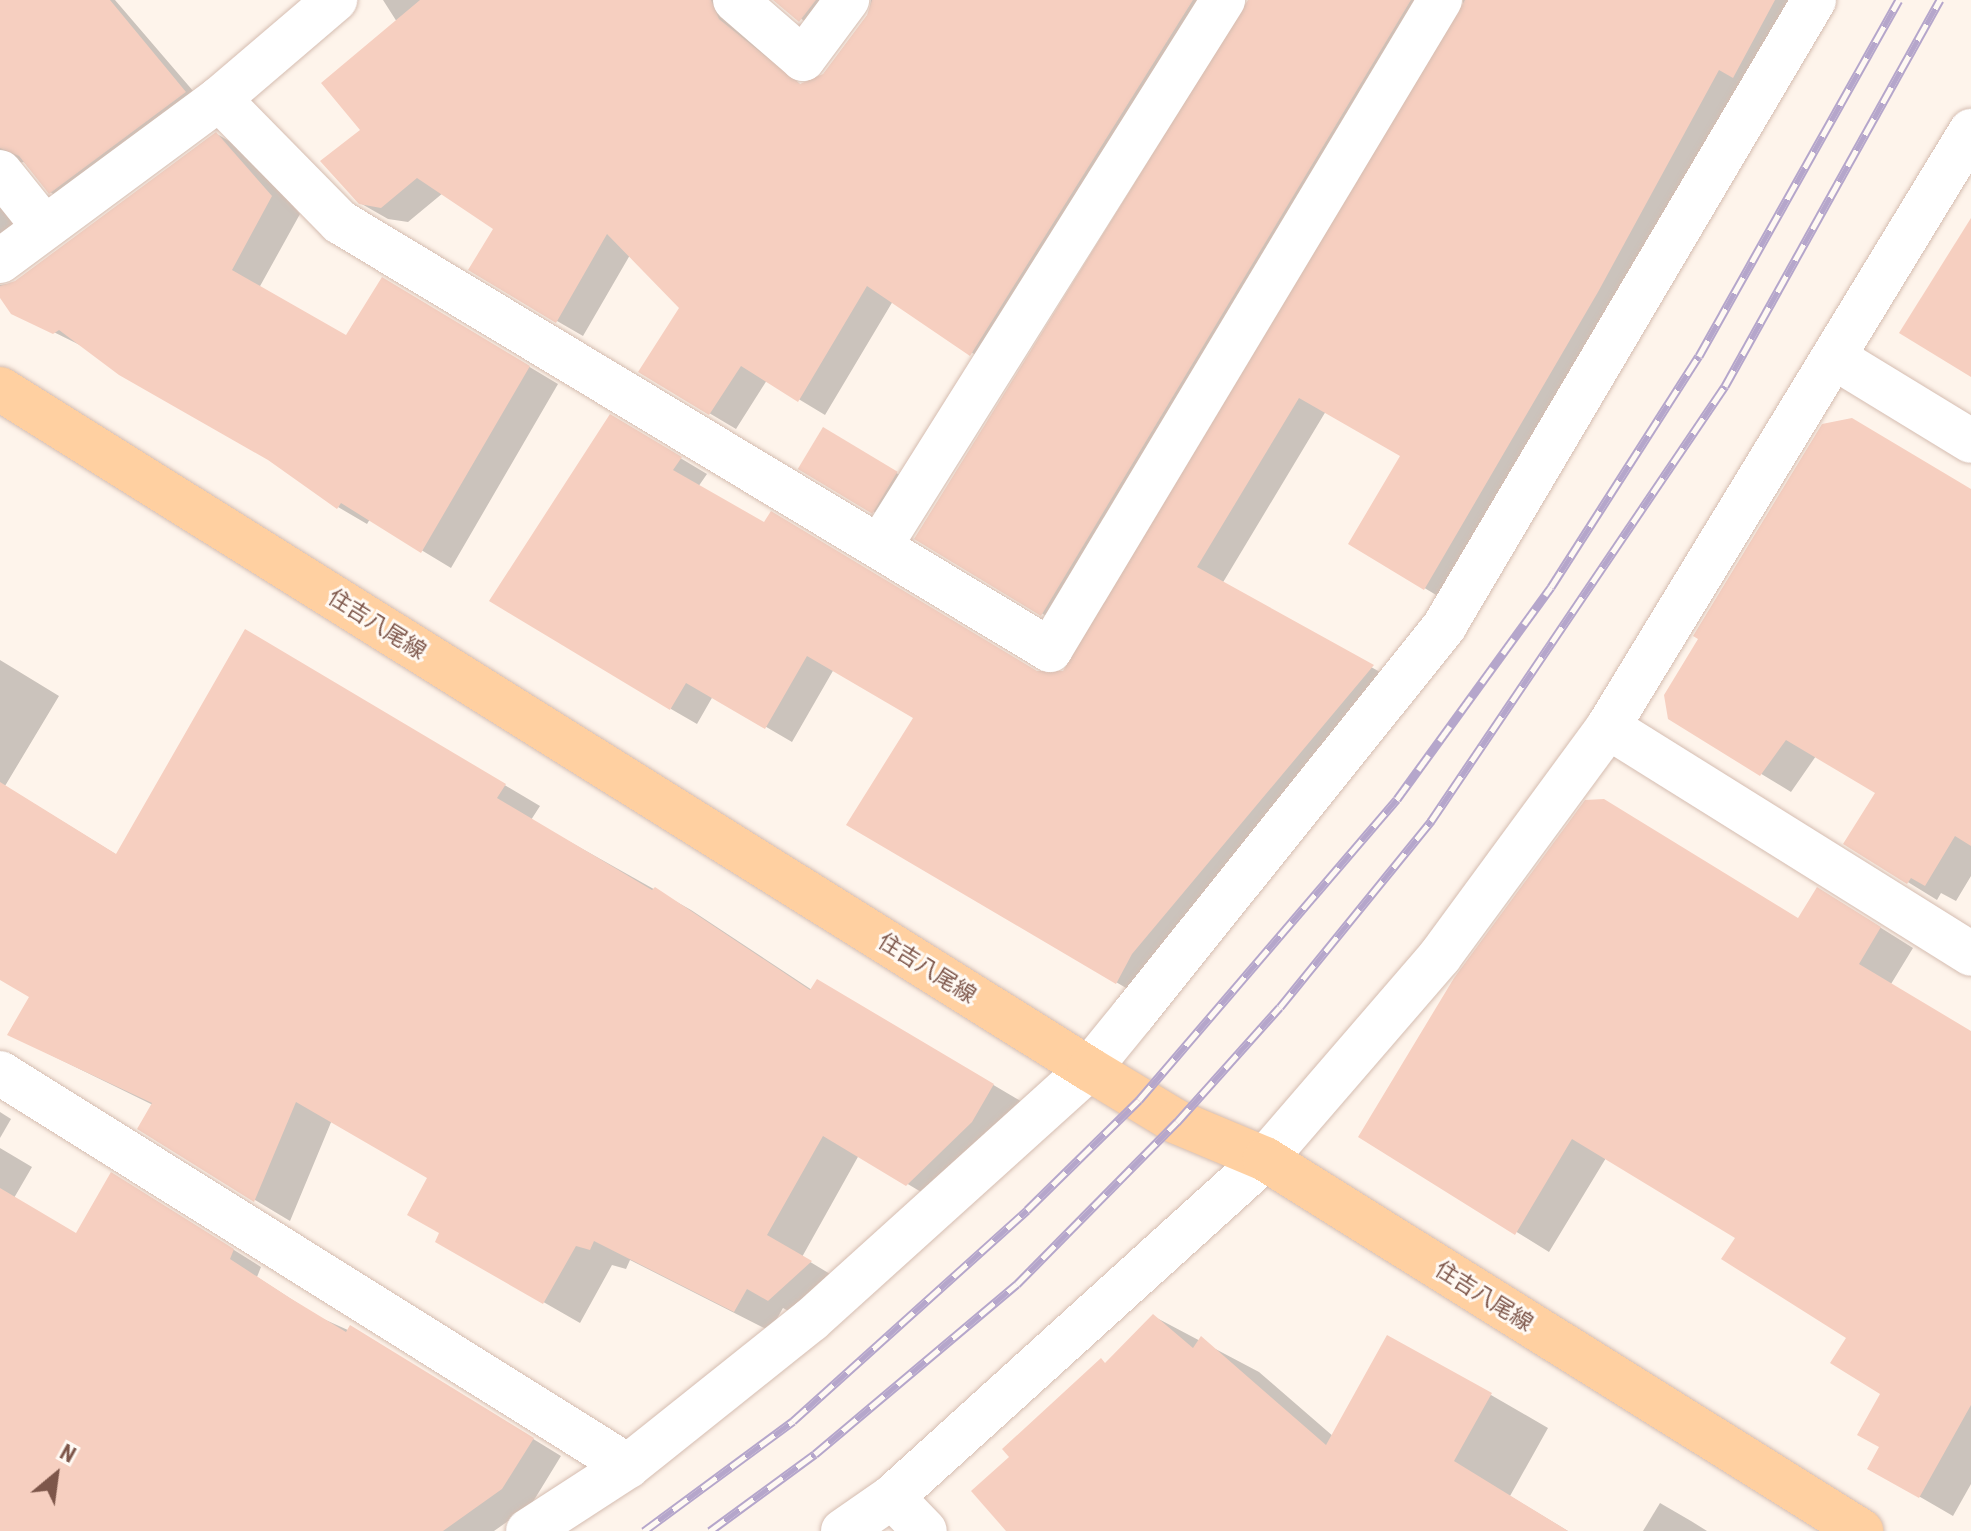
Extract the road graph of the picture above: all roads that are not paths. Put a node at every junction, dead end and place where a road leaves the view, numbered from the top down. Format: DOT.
graph roads {
  1 [pos="335,0"];
  2 [pos="735,0"];
  3 [pos="847,0"];
  4 [pos="1223,0"];
  5 [pos="1440,0"];
  6 [pos="1814,0"];
  7 [pos="219,99"];
  8 [pos="1971,131"];
  9 [pos="0,172"];
  10 [pos="44,227"];
  11 [pos="0,261"];
  12 [pos="1835,358"];
  13 [pos="0,389"];
  14 [pos="1971,441"];
  15 [pos="880,546"];
  16 [pos="1608,727"];
  17 [pos="1971,954"];
  18 [pos="1089,1069"];
  19 [pos="0,1073"];
  20 [pos="1265,1159"];
  21 [pos="628,1466"];
  22 [pos="892,1497"];
  23 [pos="528,1531"];
  24 [pos="843,1531"];
  25 [pos="925,1531"];
  26 [pos="1861,1531"];
  1 -- 7 [label="street"];
  2 -- 3 [label="street"];
  4 -- 15 [label="street"];
  5 -- 15 [label="street"];
  6 -- 18 [label="street"];
  7 -- 10 [label="street"];
  7 -- 15 [label="street"];
  8 -- 12 [label="street"];
  9 -- 10 [label="street"];
  10 -- 11 [label="street"];
  12 -- 14 [label="street"];
  12 -- 16 [label="street"];
  13 -- 18 [label="main road, 住吉八尾線"];
  16 -- 17 [label="street"];
  16 -- 20 [label="street"];
  18 -- 20 [label="main road, 住吉八尾線"];
  18 -- 21 [label="street"];
  19 -- 21 [label="street"];
  20 -- 22 [label="street"];
  20 -- 26 [label="main road, 住吉八尾線"];
  21 -- 23 [label="street"];
  22 -- 24 [label="street"];
  22 -- 25 [label="street"];
}
